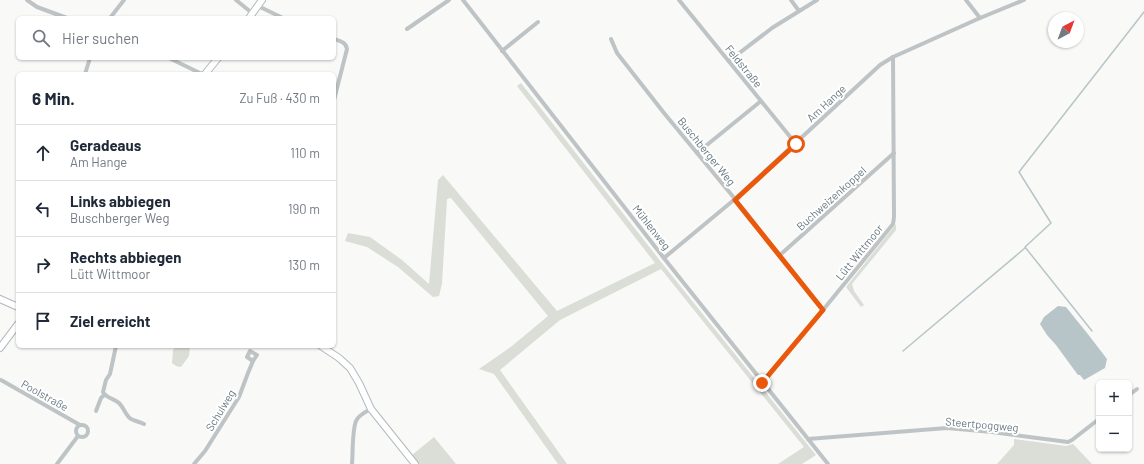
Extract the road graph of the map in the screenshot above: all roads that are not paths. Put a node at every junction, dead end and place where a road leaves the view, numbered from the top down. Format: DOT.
graph roads {
  1 [pos="27,0"];
  2 [pos="124,0"];
  3 [pos="236,0"];
  4 [pos="262,0"];
  5 [pos="449,0"];
  6 [pos="462,0"];
  7 [pos="679,0"];
  8 [pos="791,0"];
  9 [pos="817,0"];
  10 [pos="966,0"];
  11 [pos="1024,0"];
  12 [pos="258,6"];
  13 [pos="799,11"];
  14 [pos="62,16"];
  15 [pos="112,16"];
  16 [pos="250,16"];
  17 [pos="279,16"];
  18 [pos="980,18"];
  19 [pos="538,22"];
  20 [pos="407,29"];
  21 [pos="611,39"];
  22 [pos="336,40"];
  23 [pos="502,51"];
  24 [pos="892,57"];
  25 [pos="89,60"];
  26 [pos="173,60"];
  27 [pos="216,60"];
  28 [pos="729,61"];
  29 [pos="86,72"];
  30 [pos="198,72"];
  31 [pos="207,72"];
  32 [pos="336,92"];
  33 [pos="761,101"];
  34 [pos="796,144"];
  35 [pos="697,153"];
  36 [pos="894,153"];
  37 [pos="735,200"];
  38 [pos="780,255"];
  39 [pos="664,258"];
  40 [pos="0,299"];
  41 [pos="16,306"];
  42 [pos="823,310"];
  43 [pos="16,327"];
  44 [pos="0,348"];
  45 [pos="116,348"];
  46 [pos="324,348"];
  47 [pos="253,361"];
  48 [pos="1,380"];
  49 [pos="762,383"];
  50 [pos="1137,389"];
  51 [pos="1132,393"];
  52 [pos="104,395"];
  53 [pos="371,409"];
  54 [pos="96,411"];
  55 [pos="1096,421"];
  56 [pos="144,424"];
  57 [pos="80,425"];
  58 [pos="78,436"];
  59 [pos="808,439"];
  60 [pos="57,464"];
  61 [pos="194,464"];
  62 [pos="352,464"];
  63 [pos="415,464"];
  64 [pos="828,464"];
  1 -- 14 [label="street"];
  2 -- 15 [label="street"];
  3 -- 16 [label="street"];
  4 -- 12 [label="main road"];
  5 -- 20 [label="street"];
  6 -- 23 [label="street, Mühlenweg"];
  7 -- 28 [label="street, Feldstraße"];
  8 -- 13 [label="street"];
  9 -- 13 [label="street"];
  10 -- 18 [label="street"];
  11 -- 18 [label="street, Am Hange"];
  12 -- 16 [label="main road"];
  12 -- 17 [label="street"];
  13 -- 28 [label="street"];
  18 -- 24 [label="street, Am Hange"];
  19 -- 23 [label="street"];
  21 -- 35 [label="street, Buschberger Weg"];
  22 -- 32 [label="street"];
  23 -- 39 [label="street, Mühlenweg"];
  24 -- 34 [label="street, Am Hange"];
  24 -- 36 [label="street, Lütt Wittmoor"];
  25 -- 29 [label="street"];
  26 -- 30 [label="street"];
  27 -- 31 [label="main road"];
  28 -- 33 [label="street, Feldstraße"];
  33 -- 34 [label="street, Feldstraße"];
  33 -- 35 [label="street"];
  34 -- 37 [label="street, Am Hange"];
  35 -- 37 [label="street, Buschberger Weg"];
  36 -- 38 [label="street, Buchweizenkoppel"];
  36 -- 42 [label="street, Lütt Wittmoor"];
  37 -- 38 [label="street, Buschberger Weg"];
  37 -- 39 [label="street, Am Hange"];
  38 -- 42 [label="street, Buschberger Weg"];
  39 -- 49 [label="street, Mühlenweg"];
  40 -- 41 [label="main road"];
  42 -- 49 [label="street, Lütt Wittmoor"];
  43 -- 44 [label="main road"];
  45 -- 52 [label="street"];
  46 -- 53 [label="main road"];
  47 -- 61 [label="street, Schulweg"];
  48 -- 57 [label="street, Poolstraße"];
  49 -- 59 [label="street, Mühlenweg"];
  50 -- 51 [label="street"];
  52 -- 54 [label="street"];
  52 -- 56 [label="street"];
  53 -- 62 [label="street"];
  53 -- 63 [label="main road"];
  55 -- 59 [label="street, Steertpoggweg"];
  57 -- 58 [label="street"];
  57 -- 58 [label="street"];
  58 -- 60 [label="street"];
  59 -- 64 [label="street, Mühlenweg"];
}
